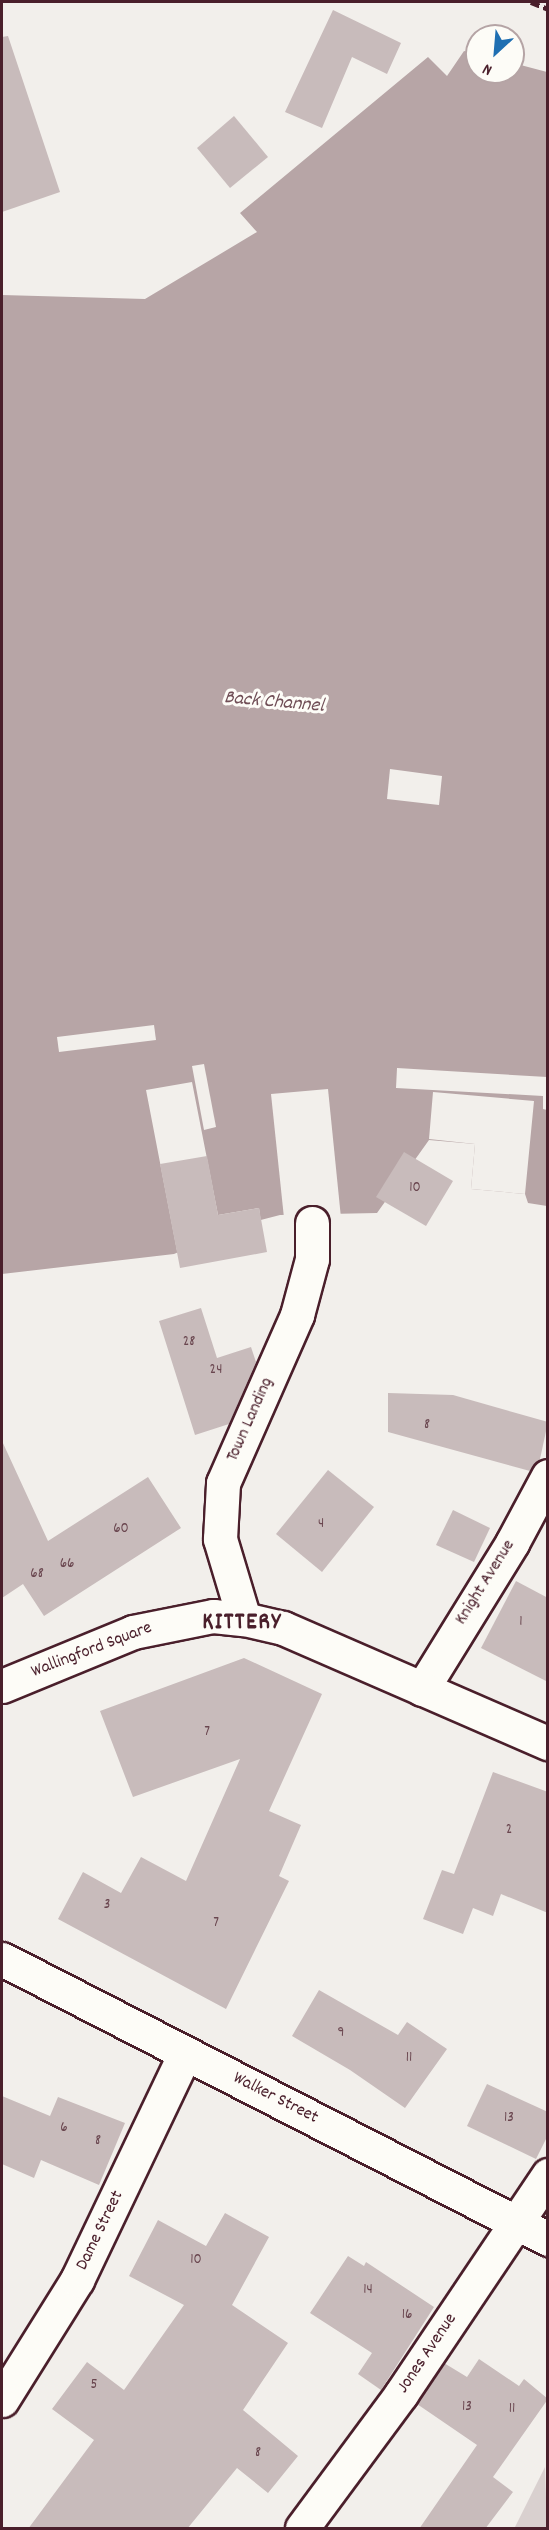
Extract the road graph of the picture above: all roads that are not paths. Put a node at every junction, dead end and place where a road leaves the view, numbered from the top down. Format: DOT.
graph roads {
  1 [pos="312,1223"];
  2 [pos="548,1476"];
  3 [pos="244,1619"];
  4 [pos="2,1686"];
  5 [pos="422,1689"];
  6 [pos="548,1743"];
  7 [pos="2,1959"];
  8 [pos="185,2054"];
  9 [pos="548,2175"];
  10 [pos="518,2223"];
  11 [pos="548,2240"];
  12 [pos="2,2400"];
  13 [pos="302,2529"];
  1 -- 3 [label="street, Town Landing"];
  2 -- 5 [label="street, Knight Avenue"];
  3 -- 4 [label="street, Wallingford Square"];
  3 -- 5 [label="street, Wallingford Square"];
  5 -- 6 [label="street, Wallingford Square"];
  7 -- 8 [label="street, Walker Street"];
  8 -- 10 [label="street, Walker Street"];
  8 -- 12 [label="street, Dame Street"];
  9 -- 10 [label="street, Jones Avenue"];
  10 -- 11 [label="street, Walker Street"];
  10 -- 13 [label="street, Jones Avenue"];
}
